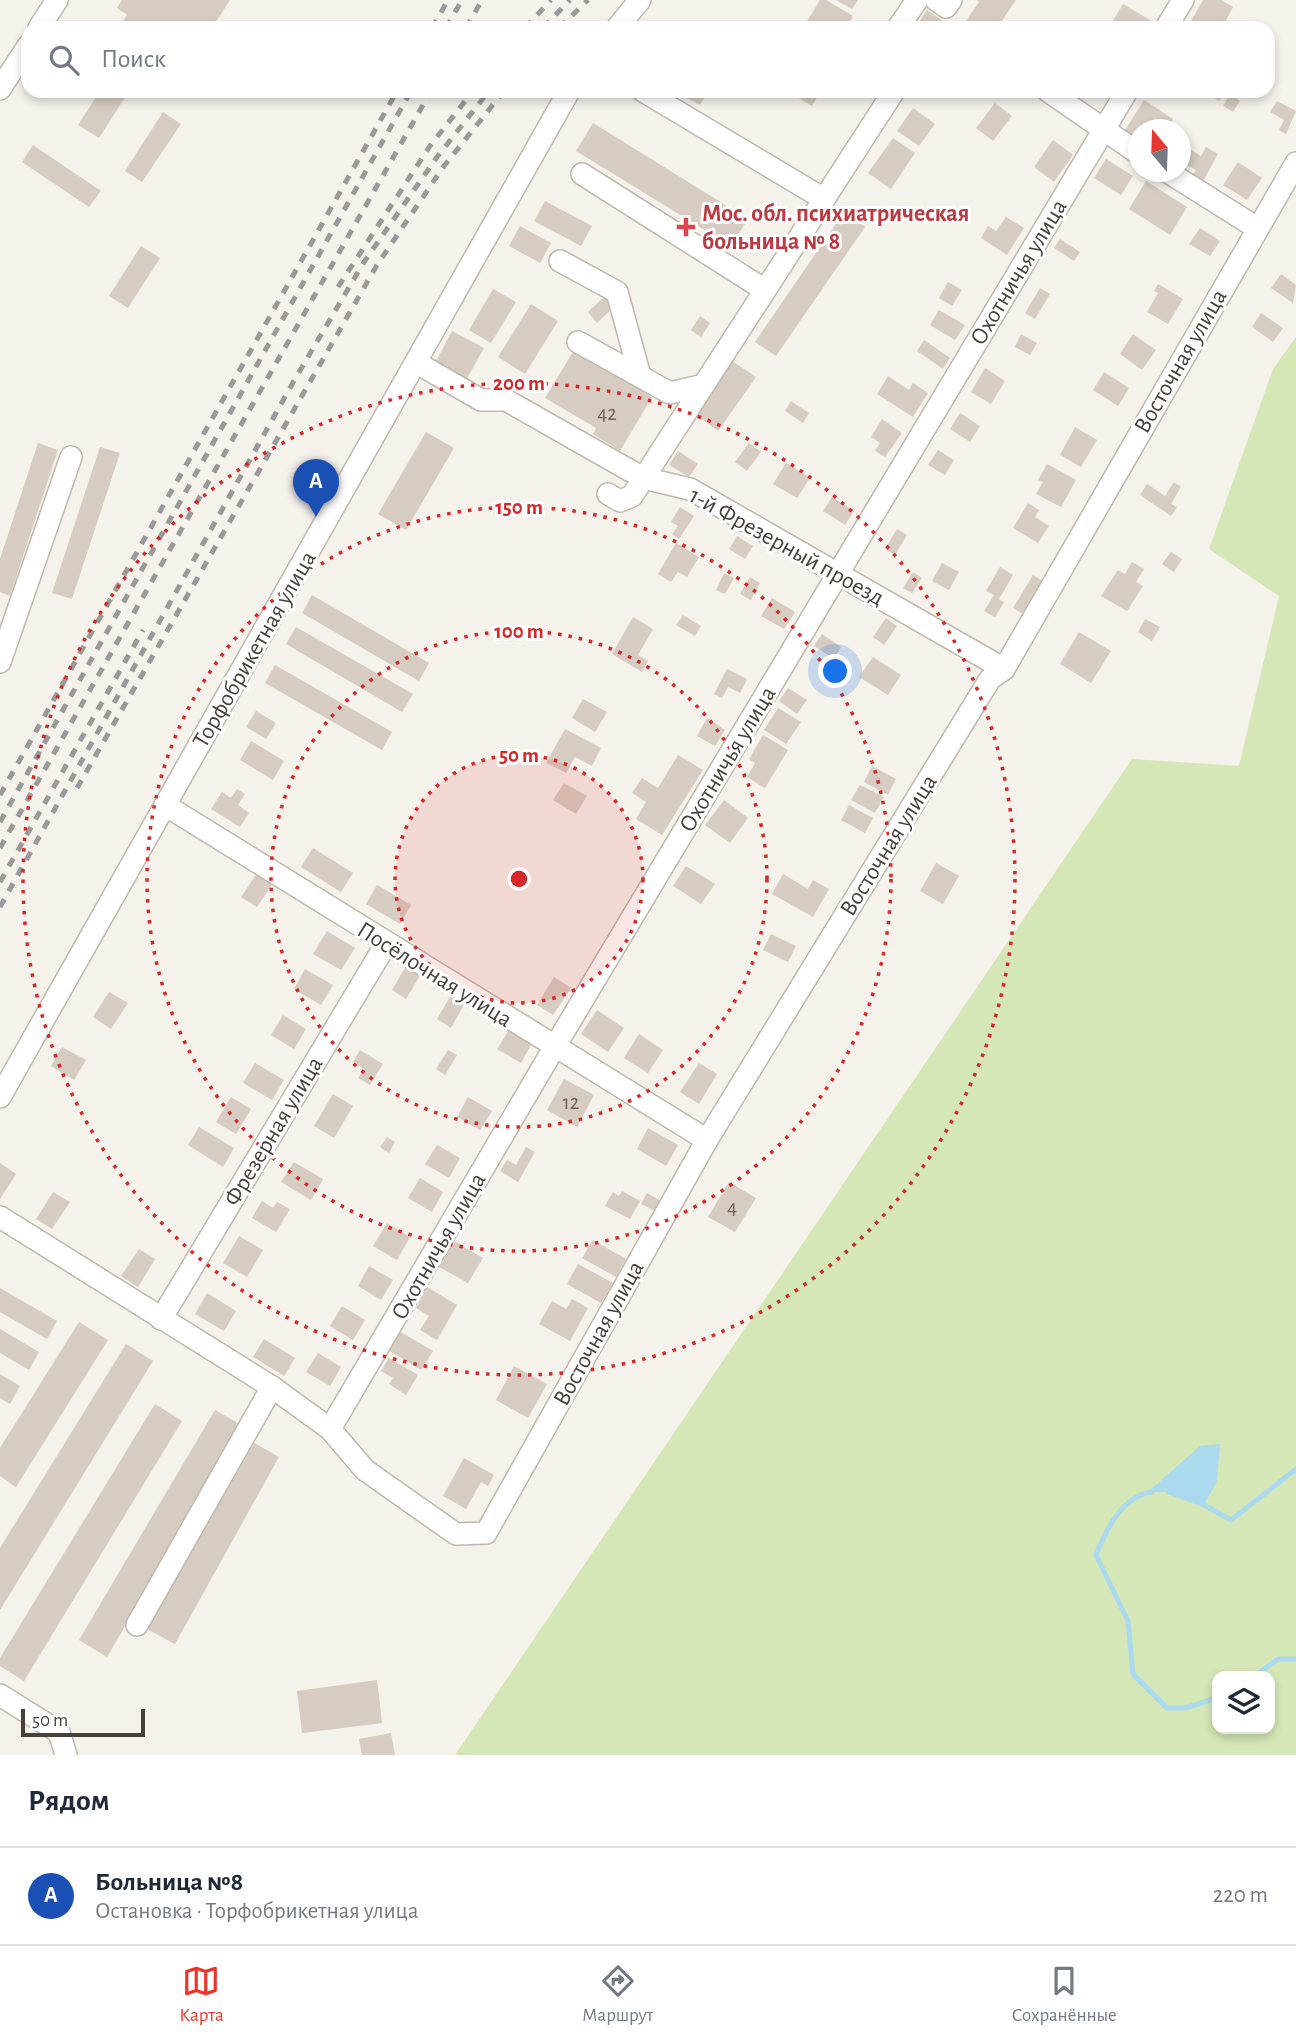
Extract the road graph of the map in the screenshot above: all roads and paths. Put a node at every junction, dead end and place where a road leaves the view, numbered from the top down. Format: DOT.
graph roads {
  1 [pos="57,0"];
  2 [pos="640,0"];
  3 [pos="917,0"];
  4 [pos="936,0"];
  5 [pos="951,0"];
  6 [pos="1183,0"];
  7 [pos="44,21"];
  8 [pos="623,21"];
  9 [pos="903,21"];
  10 [pos="1170,21"];
  11 [pos="21,57"];
  12 [pos="0,89"];
  13 [pos="565,98"];
  14 [pos="655,98"];
  15 [pos="889,98"];
  16 [pos="1058,98"];
  17 [pos="1123,98"];
  18 [pos="1103,130"];
  19 [pos="1128,146"];
  20 [pos="1296,163"];
  21 [pos="582,174"];
  22 [pos="1184,182"];
  23 [pos="824,199"];
  24 [pos="1257,228"];
  25 [pos="560,261"];
  26 [pos="765,290"];
  27 [pos="578,342"];
  28 [pos="416,363"];
  29 [pos="640,376"];
  30 [pos="704,384"];
  31 [pos="71,457"];
  32 [pos="643,478"];
  33 [pos="608,494"];
  34 [pos="836,574"];
  35 [pos="0,662"];
  36 [pos="1004,669"];
  37 [pos="165,805"];
  38 [pos="386,944"];
  39 [pos="554,1048"];
  40 [pos="0,1097"];
  41 [pos="706,1140"];
  42 [pos="0,1217"];
  43 [pos="161,1319"];
  44 [pos="272,1387"];
  45 [pos="330,1429"];
  46 [pos="137,1625"];
  47 [pos="0,1695"];
  48 [pos="66,1755"];
  1 -- 7 [label="street"];
  2 -- 8 [label="street"];
  3 -- 9 [label="street"];
  4 -- 5 [label="street"];
  6 -- 10 [label="street"];
  11 -- 12 [label="street"];
  13 -- 28 [label="street, Торфобрикетная улица"];
  14 -- 23 [label="street"];
  15 -- 23 [label="street"];
  16 -- 18 [label="street"];
  17 -- 18 [label="street, Охотничья улица"];
  18 -- 19 [label="street"];
  18 -- 34 [label="street, Охотничья улица"];
  20 -- 24 [label="street, Восточная улица"];
  21 -- 26 [label="street"];
  22 -- 24 [label="street"];
  23 -- 26 [label="street"];
  24 -- 36 [label="street, Восточная улица"];
  25 -- 29 [label="street"];
  26 -- 30 [label="street"];
  27 -- 29 [label="street"];
  28 -- 32 [label="street, 1-й Фрезерный проезд"];
  28 -- 37 [label="street, Торфобрикетная улица"];
  29 -- 30 [label="street"];
  30 -- 32 [label="street"];
  31 -- 35 [label="street"];
  32 -- 33 [label="street"];
  32 -- 34 [label="street, 1-й Фрезерный проезд"];
  34 -- 36 [label="street, 1-й Фрезерный проезд"];
  34 -- 39 [label="street, Охотничья улица"];
  36 -- 41 [label="street, Восточная улица"];
  37 -- 38 [label="street, Посёлочная улица"];
  37 -- 40 [label="street, Торфобрикетная улица"];
  38 -- 39 [label="street, Посёлочная улица"];
  38 -- 43 [label="street, Фрезерная улица"];
  39 -- 41 [label="street, Посёлочная улица"];
  39 -- 45 [label="street, Охотничья улица"];
  41 -- 45 [label="street, Восточная улица"];
  42 -- 43 [label="street"];
  43 -- 44 [label="street"];
  44 -- 45 [label="street"];
  44 -- 46 [label="street"];
  47 -- 48 [label="street"];
}
